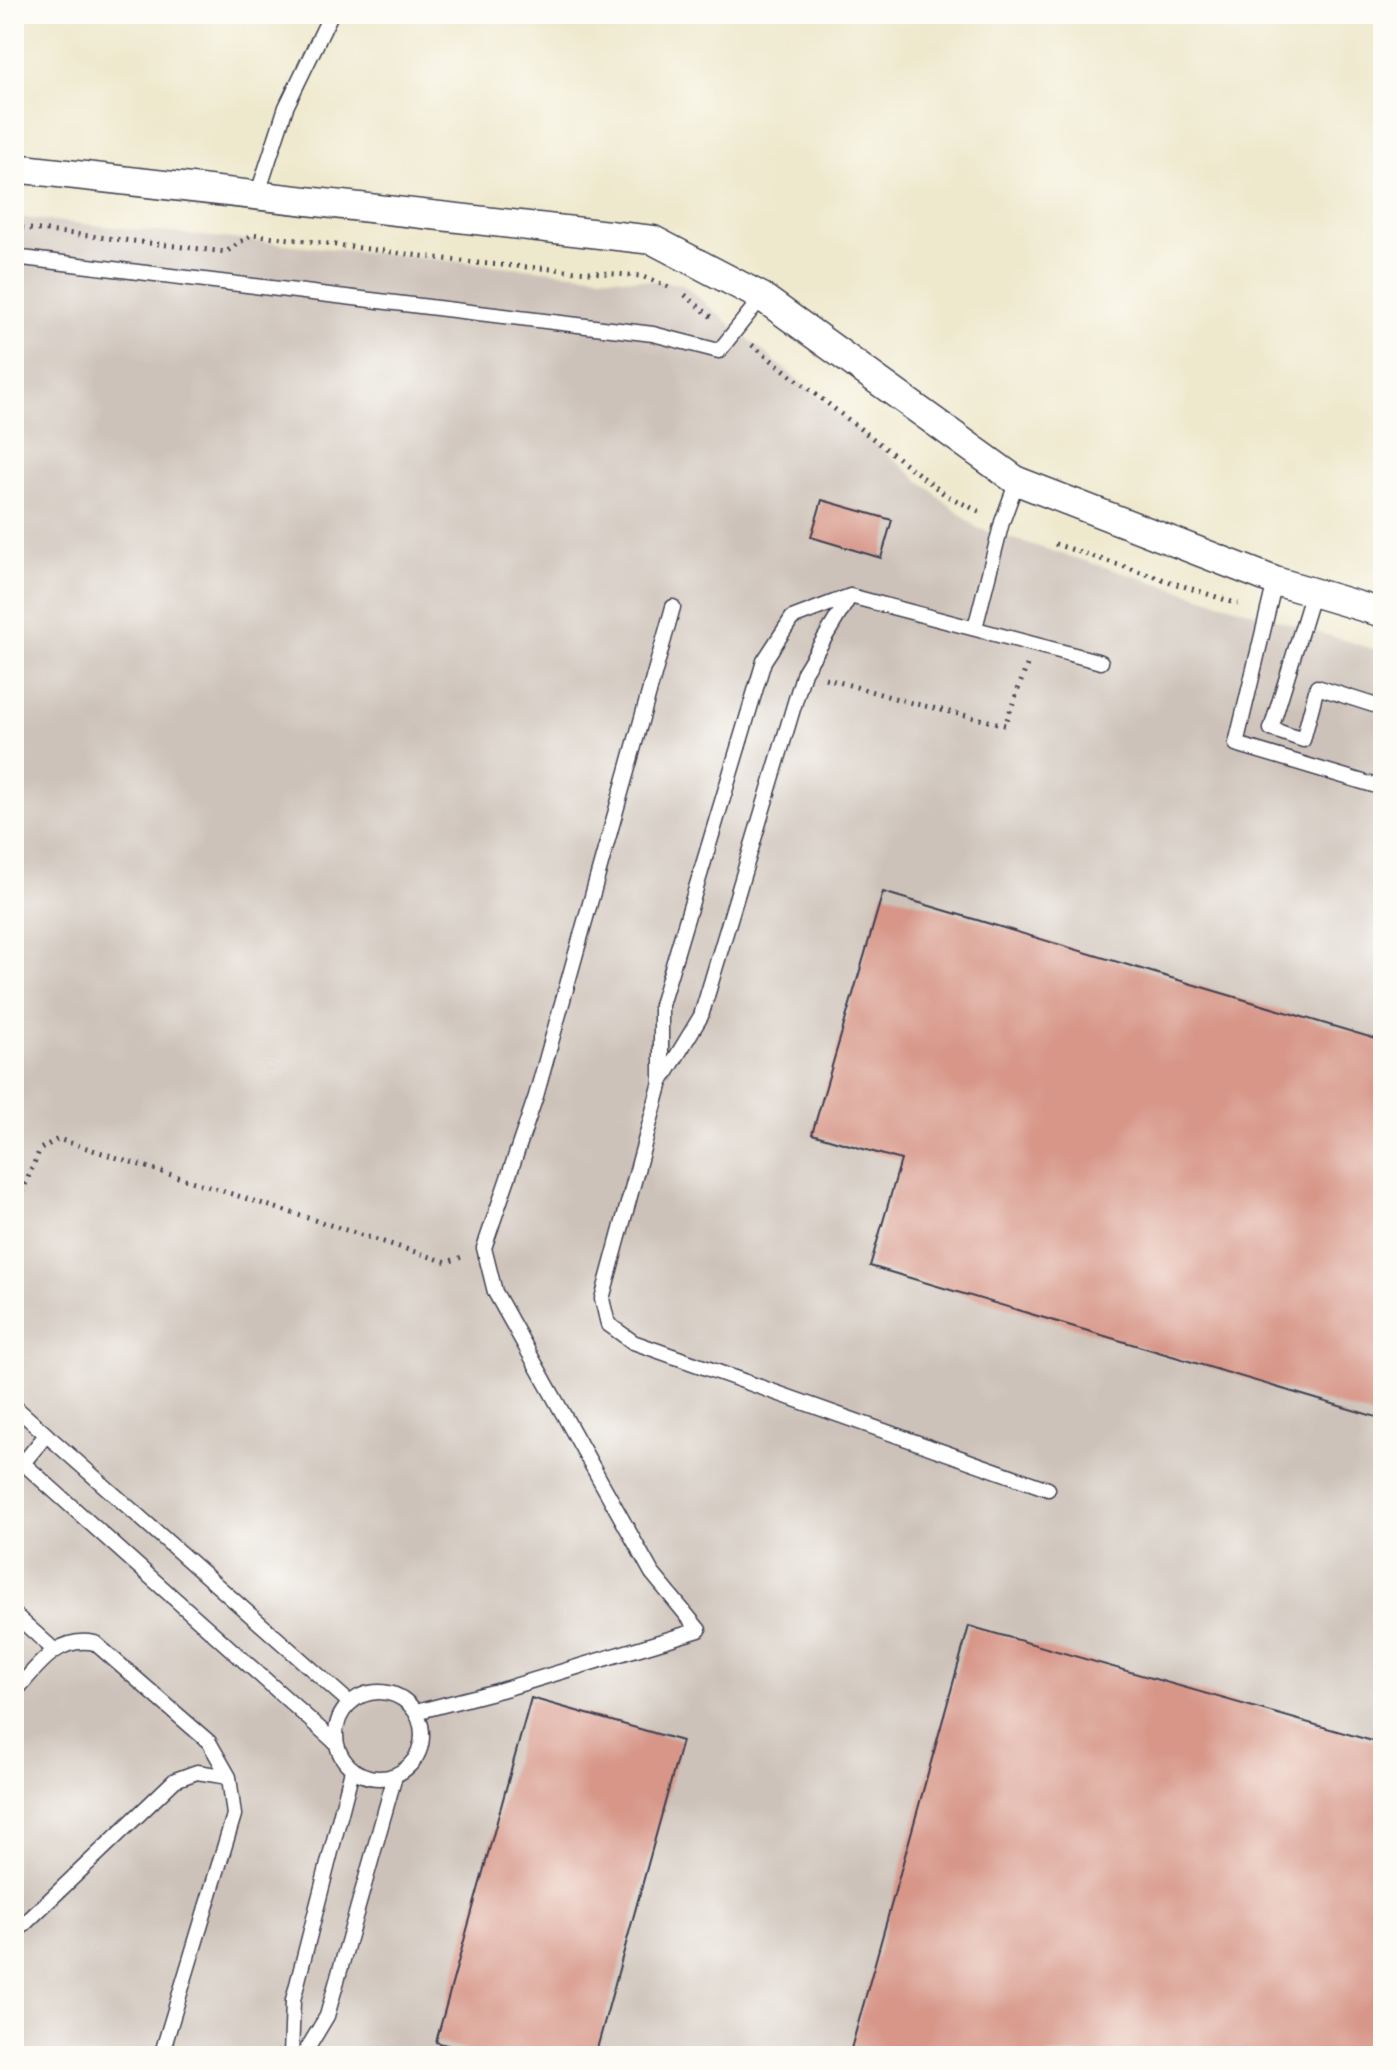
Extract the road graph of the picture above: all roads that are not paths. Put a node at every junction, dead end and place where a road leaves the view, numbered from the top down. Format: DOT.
graph roads {
  1 [pos="331,14"];
  2 [pos="14,168"];
  3 [pos="257,196"];
  4 [pos="14,257"];
  5 [pos="762,297"];
  6 [pos="1017,481"];
  7 [pos="1275,581"];
  8 [pos="1313,592"];
  9 [pos="850,596"];
  10 [pos="673,607"];
  11 [pos="1383,613"];
  12 [pos="975,628"];
  13 [pos="1101,662"];
  14 [pos="1383,708"];
  15 [pos="1303,740"];
  16 [pos="1296,764"];
  17 [pos="1383,788"];
  18 [pos="661,1082"];
  19 [pos="14,1406"];
  20 [pos="46,1435"];
  21 [pos="18,1459"];
  22 [pos="1048,1489"];
  23 [pos="14,1614"];
  24 [pos="53,1649"];
  25 [pos="14,1693"];
  26 [pos="350,1703"];
  27 [pos="416,1712"];
  28 [pos="337,1744"];
  29 [pos="352,1770"];
  30 [pos="395,1776"];
  31 [pos="229,1777"];
  32 [pos="14,1934"];
  33 [pos="161,2056"];
  34 [pos="291,2056"];
  35 [pos="303,2056"];
  1 -- 3 [label="lane"];
  2 -- 3 [label="street"];
  3 -- 5 [label="street"];
  4 -- 5 [label="lane"];
  5 -- 6 [label="street"];
  6 -- 7 [label="street"];
  6 -- 12 [label="lane"];
  7 -- 8 [label="street"];
  7 -- 16 [label="lane"];
  8 -- 11 [label="street"];
  8 -- 15 [label="lane"];
  9 -- 12 [label="lane"];
  9 -- 18 [label="lane"];
  9 -- 18 [label="lane"];
  10 -- 27 [label="lane"];
  12 -- 13 [label="lane"];
  14 -- 15 [label="lane"];
  15 -- 16 [label="lane"];
  16 -- 17 [label="lane"];
  18 -- 22 [label="lane"];
  19 -- 20 [label="lane"];
  20 -- 21 [label="lane"];
  20 -- 26 [label="lane"];
  21 -- 28 [label="lane"];
  23 -- 24 [label="lane"];
  24 -- 25 [label="lane"];
  24 -- 31 [label="lane"];
  26 -- 27 [label="lane"];
  26 -- 28 [label="lane"];
  27 -- 30 [label="lane"];
  28 -- 29 [label="lane"];
  29 -- 30 [label="lane"];
  29 -- 34 [label="lane"];
  30 -- 35 [label="lane"];
  31 -- 32 [label="lane"];
  31 -- 33 [label="lane"];
}
